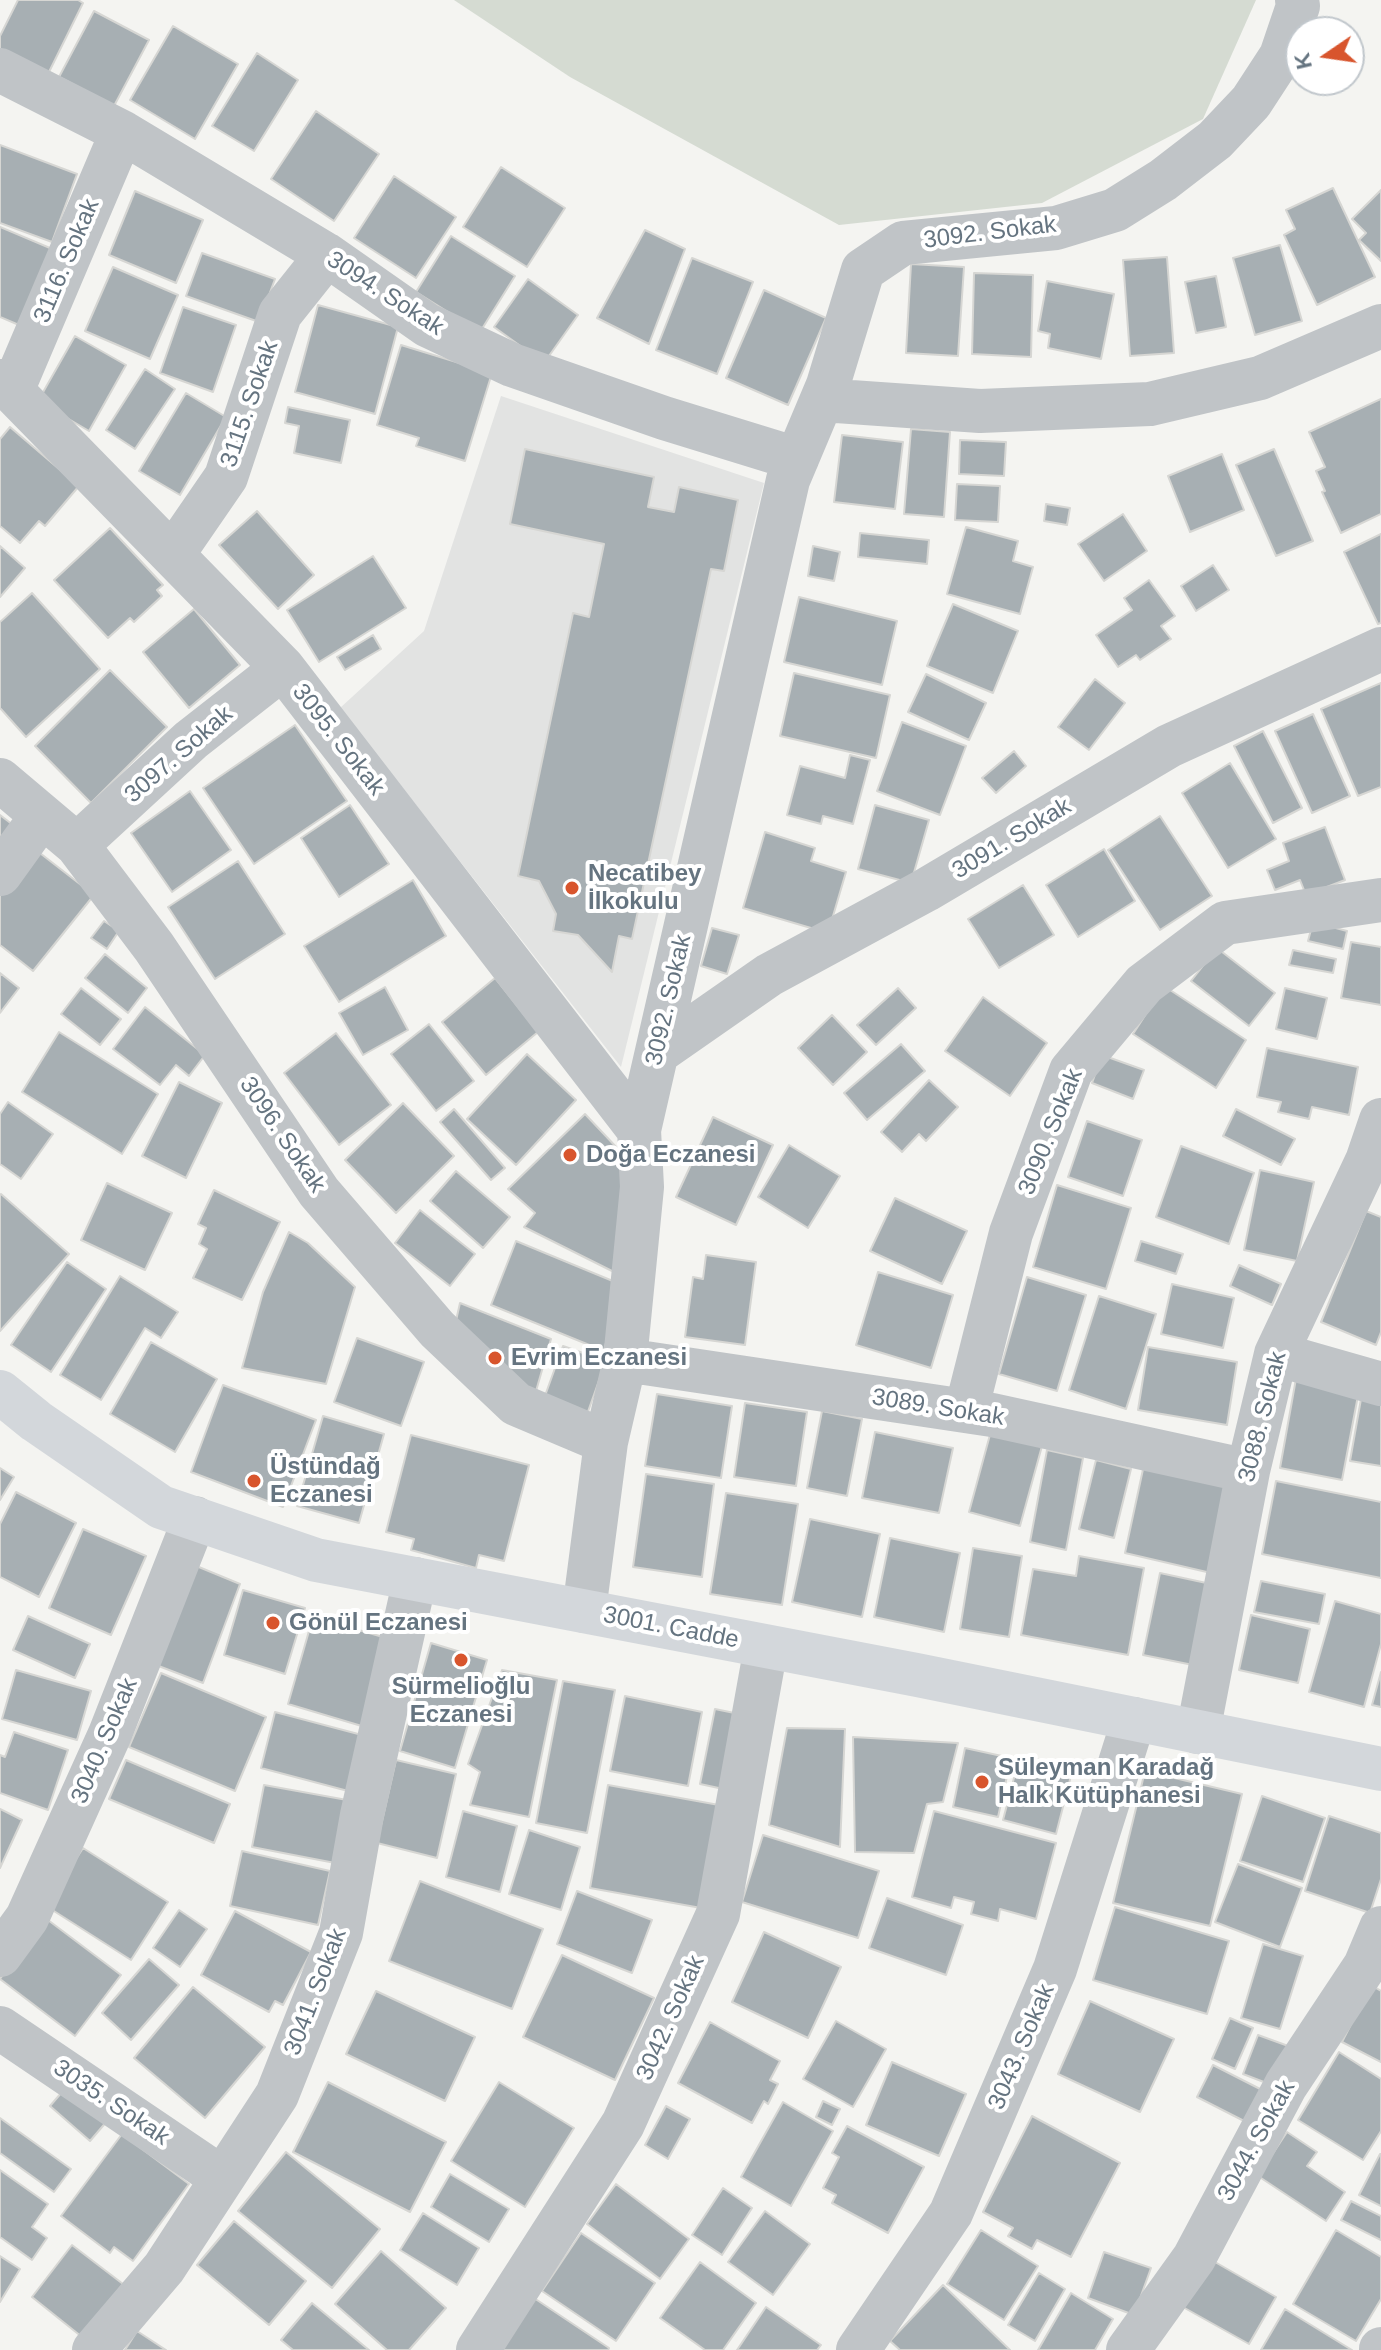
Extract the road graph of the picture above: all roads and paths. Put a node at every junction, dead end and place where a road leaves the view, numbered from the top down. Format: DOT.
graph roads {
  1 [pos="1297,0"];
  2 [pos="0,70"];
  3 [pos="122,132"];
  4 [pos="327,255"];
  5 [pos="1379,331"];
  6 [pos="6,386"];
  7 [pos="822,400"];
  8 [pos="797,459"];
  9 [pos="173,554"];
  10 [pos="1381,649"];
  11 [pos="283,668"];
  12 [pos="0,780"];
  13 [pos="41,817"];
  14 [pos="77,845"];
  15 [pos="0,874"];
  16 [pos="1381,900"];
  17 [pos="657,1053"];
  18 [pos="1381,1120"];
  19 [pos="639,1130"];
  20 [pos="1276,1354"];
  21 [pos="625,1360"];
  22 [pos="1381,1384"];
  23 [pos="0,1392"];
  24 [pos="966,1411"];
  25 [pos="606,1442"];
  26 [pos="1248,1471"];
  27 [pos="195,1518"];
  28 [pos="415,1579"];
  29 [pos="584,1611"];
  30 [pos="766,1647"];
  31 [pos="1134,1719"];
  32 [pos="1198,1732"];
  33 [pos="1381,1769"];
  34 [pos="1381,1928"];
  35 [pos="0,1955"];
  36 [pos="0,2028"];
  37 [pos="222,2178"];
  38 [pos="94,2350"];
  39 [pos="478,2350"];
  40 [pos="858,2350"];
  41 [pos="1128,2350"];
  1 -- 7 [label="street, 3092. Sokak"];
  2 -- 3 [label="street, 3094. Sokak"];
  3 -- 4 [label="street, 3094. Sokak"];
  3 -- 6 [label="street, 3116. Sokak"];
  4 -- 8 [label="street, 3094. Sokak"];
  4 -- 9 [label="street, 3115. Sokak"];
  5 -- 7 [label="street"];
  6 -- 9 [label="street, 3095. Sokak"];
  7 -- 8 [label="street, 3092. Sokak"];
  8 -- 17 [label="street, 3092. Sokak"];
  9 -- 11 [label="street, 3095. Sokak"];
  10 -- 17 [label="street, 3091. Sokak"];
  11 -- 14 [label="street, 3097. Sokak"];
  11 -- 19 [label="street, 3095. Sokak"];
  12 -- 13 [label="street, 3096. Sokak"];
  13 -- 14 [label="street, 3096. Sokak"];
  13 -- 15 [label="street"];
  14 -- 25 [label="street, 3096. Sokak"];
  16 -- 24 [label="street, 3090. Sokak"];
  17 -- 19 [label="street, 3092. Sokak"];
  18 -- 20 [label="street, 3088. Sokak"];
  19 -- 21 [label="street, 3092. Sokak"];
  20 -- 22 [label="street"];
  20 -- 26 [label="street, 3088. Sokak"];
  21 -- 24 [label="street, 3089. Sokak"];
  21 -- 25 [label="street, 3092. Sokak"];
  23 -- 27 [label="street, 3001. Cadde"];
  24 -- 26 [label="street, 3089. Sokak"];
  25 -- 29 [label="street, 3092. Sokak"];
  26 -- 32 [label="street, 3088. Sokak"];
  27 -- 28 [label="street, 3001. Cadde"];
  27 -- 35 [label="street, 3040. Sokak"];
  28 -- 29 [label="street, 3001. Cadde"];
  28 -- 37 [label="street, 3041. Sokak"];
  29 -- 30 [label="street, 3001. Cadde"];
  30 -- 31 [label="street, 3001. Cadde"];
  30 -- 39 [label="street, 3042. Sokak"];
  31 -- 32 [label="street, 3001. Cadde"];
  31 -- 40 [label="street, 3043. Sokak"];
  32 -- 33 [label="street, 3001. Cadde"];
  34 -- 41 [label="street, 3044. Sokak"];
  36 -- 37 [label="street, 3035. Sokak"];
  37 -- 38 [label="street, 3041. Sokak"];
}
